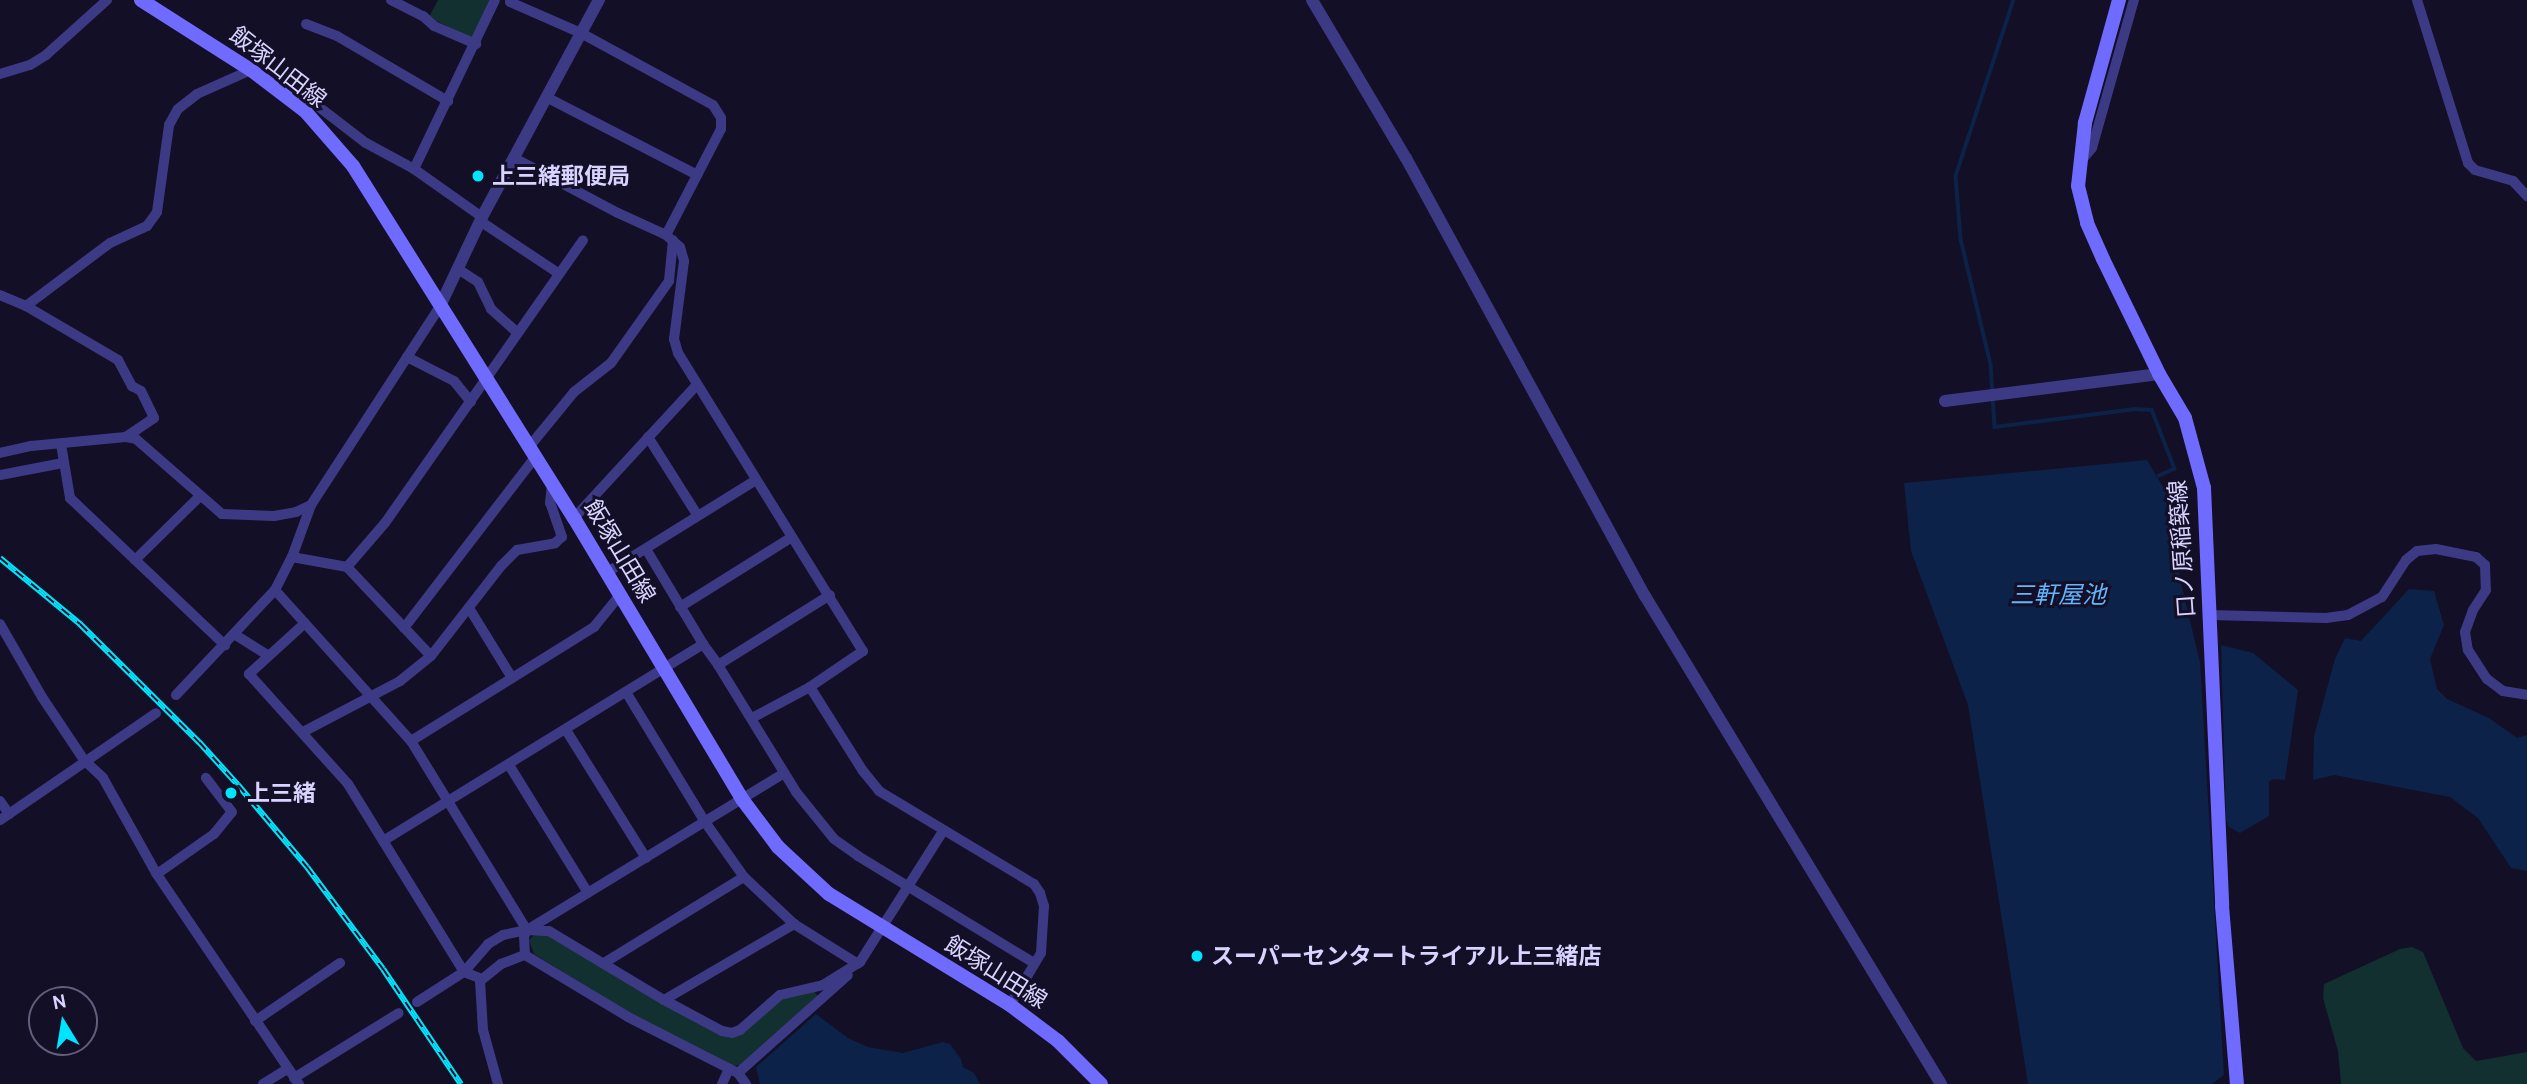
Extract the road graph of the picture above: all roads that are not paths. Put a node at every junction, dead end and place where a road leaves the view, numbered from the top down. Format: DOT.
graph roads {
  1 [pos="107,0"];
  2 [pos="141,0"];
  3 [pos="391,0"];
  4 [pos="495,0"];
  5 [pos="511,0"];
  6 [pos="598,0"];
  7 [pos="1312,0"];
  8 [pos="2119,0"];
  9 [pos="2134,0"];
  10 [pos="2417,0"];
  11 [pos="306,24"];
  12 [pos="581,33"];
  13 [pos="476,44"];
  14 [pos="251,70"];
  15 [pos="0,74"];
  16 [pos="548,97"];
  17 [pos="448,101"];
  18 [pos="319,107"];
  19 [pos="516,159"];
  20 [pos="2078,164"];
  21 [pos="414,169"];
  22 [pos="697,175"];
  23 [pos="2527,196"];
  24 [pos="481,219"];
  25 [pos="670,238"];
  26 [pos="583,240"];
  27 [pos="458,268"];
  28 [pos="558,273"];
  29 [pos="0,295"];
  30 [pos="26,306"];
  31 [pos="440,306"];
  32 [pos="518,333"];
  33 [pos="407,358"];
  34 [pos="2159,374"];
  35 [pos="487,379"];
  36 [pos="696,386"];
  37 [pos="471,401"];
  38 [pos="1945,401"];
  39 [pos="126,437"];
  40 [pos="648,437"];
  41 [pos="61,444"];
  42 [pos="532,452"];
  43 [pos="0,453"];
  44 [pos="63,463"];
  45 [pos="0,475"];
  46 [pos="755,480"];
  47 [pos="552,484"];
  48 [pos="199,496"];
  49 [pos="312,505"];
  50 [pos="698,516"];
  51 [pos="574,518"];
  52 [pos="792,537"];
  53 [pos="646,549"];
  54 [pos="292,557"];
  55 [pos="135,560"];
  56 [pos="347,567"];
  57 [pos="606,573"];
  58 [pos="275,590"];
  59 [pos="620,595"];
  60 [pos="830,595"];
  61 [pos="680,607"];
  62 [pos="469,608"];
  63 [pos="2210,615"];
  64 [pos="305,623"];
  65 [pos="0,624"];
  66 [pos="404,628"];
  67 [pos="234,634"];
  68 [pos="703,644"];
  69 [pos="225,645"];
  70 [pos="268,656"];
  71 [pos="431,656"];
  72 [pos="718,665"];
  73 [pos="664,668"];
  74 [pos="512,678"];
  75 [pos="810,687"];
  76 [pos="626,692"];
  77 [pos="176,695"];
  78 [pos="2527,695"];
  79 [pos="371,697"];
  80 [pos="156,713"];
  81 [pos="752,718"];
  82 [pos="566,730"];
  83 [pos="303,732"];
  84 [pos="411,741"];
  85 [pos="84,760"];
  86 [pos="509,765"];
  87 [pos="785,774"];
  88 [pos="206,778"];
  89 [pos="742,799"];
  90 [pos="0,801"];
  91 [pos="448,802"];
  92 [pos="4,817"];
  93 [pos="705,822"];
  94 [pos="943,831"];
  95 [pos="383,841"];
  96 [pos="646,858"];
  97 [pos="157,874"];
  98 [pos="744,877"];
  99 [pos="907,886"];
  100 [pos="588,893"];
  101 [pos="794,924"];
  102 [pos="882,929"];
  103 [pos="527,930"];
  104 [pos="525,955"];
  105 [pos="860,962"];
  106 [pos="340,963"];
  107 [pos="604,963"];
  108 [pos="1034,963"];
  109 [pos="464,972"];
  110 [pos="482,979"];
  111 [pos="664,1000"];
  112 [pos="417,1002"];
  113 [pos="1010,1005"];
  114 [pos="399,1013"];
  115 [pos="254,1021"];
  116 [pos="286,1069"];
  117 [pos="733,1071"];
  118 [pos="296,1081"];
  119 [pos="263,1084"];
  120 [pos="498,1084"];
  121 [pos="722,1084"];
  122 [pos="746,1084"];
  123 [pos="1101,1084"];
  124 [pos="1941,1084"];
  125 [pos="2237,1084"];
  1 -- 15 [label="street"];
  2 -- 14 [label="main road, 飯塚山田線"];
  3 -- 13 [label="street"];
  4 -- 13 [label="street"];
  5 -- 12 [label="street"];
  6 -- 12 [label="street"];
  7 -- 124 [label="street"];
  8 -- 20 [label="main road, 口ノ原稲築線"];
  9 -- 20 [label="street"];
  10 -- 23 [label="street"];
  11 -- 17 [label="street"];
  12 -- 16 [label="street"];
  12 -- 22 [label="street"];
  13 -- 17 [label="street"];
  14 -- 30 [label="street"];
  14 -- 31 [label="main road, 飯塚山田線"];
  16 -- 19 [label="street"];
  16 -- 22 [label="street"];
  17 -- 21 [label="street"];
  18 -- 21 [label="street"];
  19 -- 24 [label="street"];
  19 -- 25 [label="street"];
  20 -- 34 [label="main road, 口ノ原稲築線"];
  21 -- 24 [label="street"];
  22 -- 25 [label="street"];
  24 -- 27 [label="street"];
  24 -- 28 [label="street"];
  25 -- 36 [label="street"];
  25 -- 42 [label="street"];
  26 -- 28 [label="street"];
  27 -- 31 [label="street"];
  27 -- 32 [label="street"];
  28 -- 32 [label="street"];
  29 -- 30 [label="street"];
  30 -- 39 [label="street"];
  31 -- 33 [label="street"];
  31 -- 35 [label="main road, 飯塚山田線"];
  32 -- 35 [label="street"];
  33 -- 37 [label="street"];
  33 -- 49 [label="street"];
  34 -- 38 [label="street"];
  34 -- 63 [label="main road, 口ノ原稲築線"];
  35 -- 37 [label="street"];
  35 -- 42 [label="main road, 飯塚山田線"];
  36 -- 40 [label="street"];
  36 -- 46 [label="street"];
  37 -- 56 [label="street"];
  39 -- 41 [label="street"];
  39 -- 48 [label="street"];
  40 -- 50 [label="street"];
  40 -- 51 [label="street"];
  41 -- 43 [label="street"];
  41 -- 44 [label="street"];
  42 -- 47 [label="main road, 飯塚山田線"];
  42 -- 66 [label="street"];
  44 -- 45 [label="street"];
  44 -- 55 [label="street"];
  46 -- 50 [label="street"];
  46 -- 52 [label="street"];
  47 -- 51 [label="main road, 飯塚山田線"];
  47 -- 62 [label="street"];
  48 -- 49 [label="street"];
  48 -- 55 [label="street"];
  49 -- 54 [label="street"];
  50 -- 53 [label="street"];
  51 -- 57 [label="main road, 飯塚山田線"];
  52 -- 60 [label="street"];
  52 -- 61 [label="street"];
  53 -- 57 [label="street"];
  53 -- 61 [label="street"];
  54 -- 56 [label="street"];
  54 -- 58 [label="street"];
  55 -- 69 [label="street"];
  56 -- 66 [label="street"];
  57 -- 59 [label="main road, 飯塚山田線"];
  58 -- 64 [label="street"];
  58 -- 67 [label="street"];
  59 -- 73 [label="main road, 飯塚山田線"];
  59 -- 74 [label="street"];
  60 -- 72 [label="street"];
  60 -- 75 [label="street"];
  61 -- 68 [label="street"];
  62 -- 71 [label="street"];
  62 -- 74 [label="street"];
  63 -- 78 [label="street"];
  63 -- 125 [label="main road, 口ノ原稲築線"];
  64 -- 70 [label="street"];
  64 -- 79 [label="street"];
  65 -- 85 [label="street"];
  66 -- 71 [label="street"];
  67 -- 69 [label="street"];
  67 -- 70 [label="street"];
  68 -- 72 [label="street"];
  68 -- 73 [label="street"];
  69 -- 77 [label="street"];
  70 -- 83 [label="street"];
  71 -- 79 [label="street"];
  72 -- 81 [label="street"];
  73 -- 76 [label="street"];
  73 -- 89 [label="main road, 飯塚山田線"];
  74 -- 84 [label="street"];
  75 -- 81 [label="street"];
  75 -- 94 [label="street"];
  76 -- 82 [label="street"];
  76 -- 93 [label="street"];
  79 -- 83 [label="street"];
  79 -- 84 [label="street"];
  80 -- 85 [label="street"];
  81 -- 87 [label="street"];
  82 -- 86 [label="street"];
  82 -- 96 [label="street"];
  83 -- 95 [label="street"];
  84 -- 91 [label="street"];
  85 -- 92 [label="street"];
  85 -- 97 [label="street"];
  86 -- 91 [label="street"];
  86 -- 100 [label="street"];
  87 -- 89 [label="street"];
  87 -- 99 [label="street"];
  88 -- 97 [label="street"];
  89 -- 93 [label="street"];
  89 -- 102 [label="main road, 飯塚山田線"];
  90 -- 92 [label="street"];
  91 -- 95 [label="street"];
  91 -- 103 [label="street"];
  93 -- 96 [label="street"];
  93 -- 98 [label="street"];
  94 -- 99 [label="street"];
  94 -- 108 [label="street"];
  95 -- 109 [label="street"];
  96 -- 100 [label="street"];
  97 -- 115 [label="street"];
  98 -- 101 [label="street"];
  98 -- 107 [label="street"];
  99 -- 102 [label="street"];
  99 -- 108 [label="street"];
  100 -- 103 [label="street"];
  101 -- 105 [label="street"];
  101 -- 111 [label="street"];
  102 -- 105 [label="street"];
  102 -- 113 [label="main road, 飯塚山田線"];
  103 -- 104 [label="street"];
  103 -- 107 [label="street"];
  103 -- 109 [label="street"];
  104 -- 110 [label="street"];
  104 -- 117 [label="street"];
  105 -- 111 [label="street"];
  105 -- 117 [label="street"];
  106 -- 115 [label="street"];
  107 -- 111 [label="street"];
  108 -- 113 [label="street"];
  109 -- 110 [label="street"];
  109 -- 112 [label="street"];
  110 -- 120 [label="street"];
  113 -- 123 [label="main road, 飯塚山田線"];
  114 -- 118 [label="street"];
  115 -- 116 [label="street"];
  116 -- 118 [label="street"];
  116 -- 119 [label="street"];
  117 -- 121 [label="street"];
  117 -- 122 [label="street"];
}
